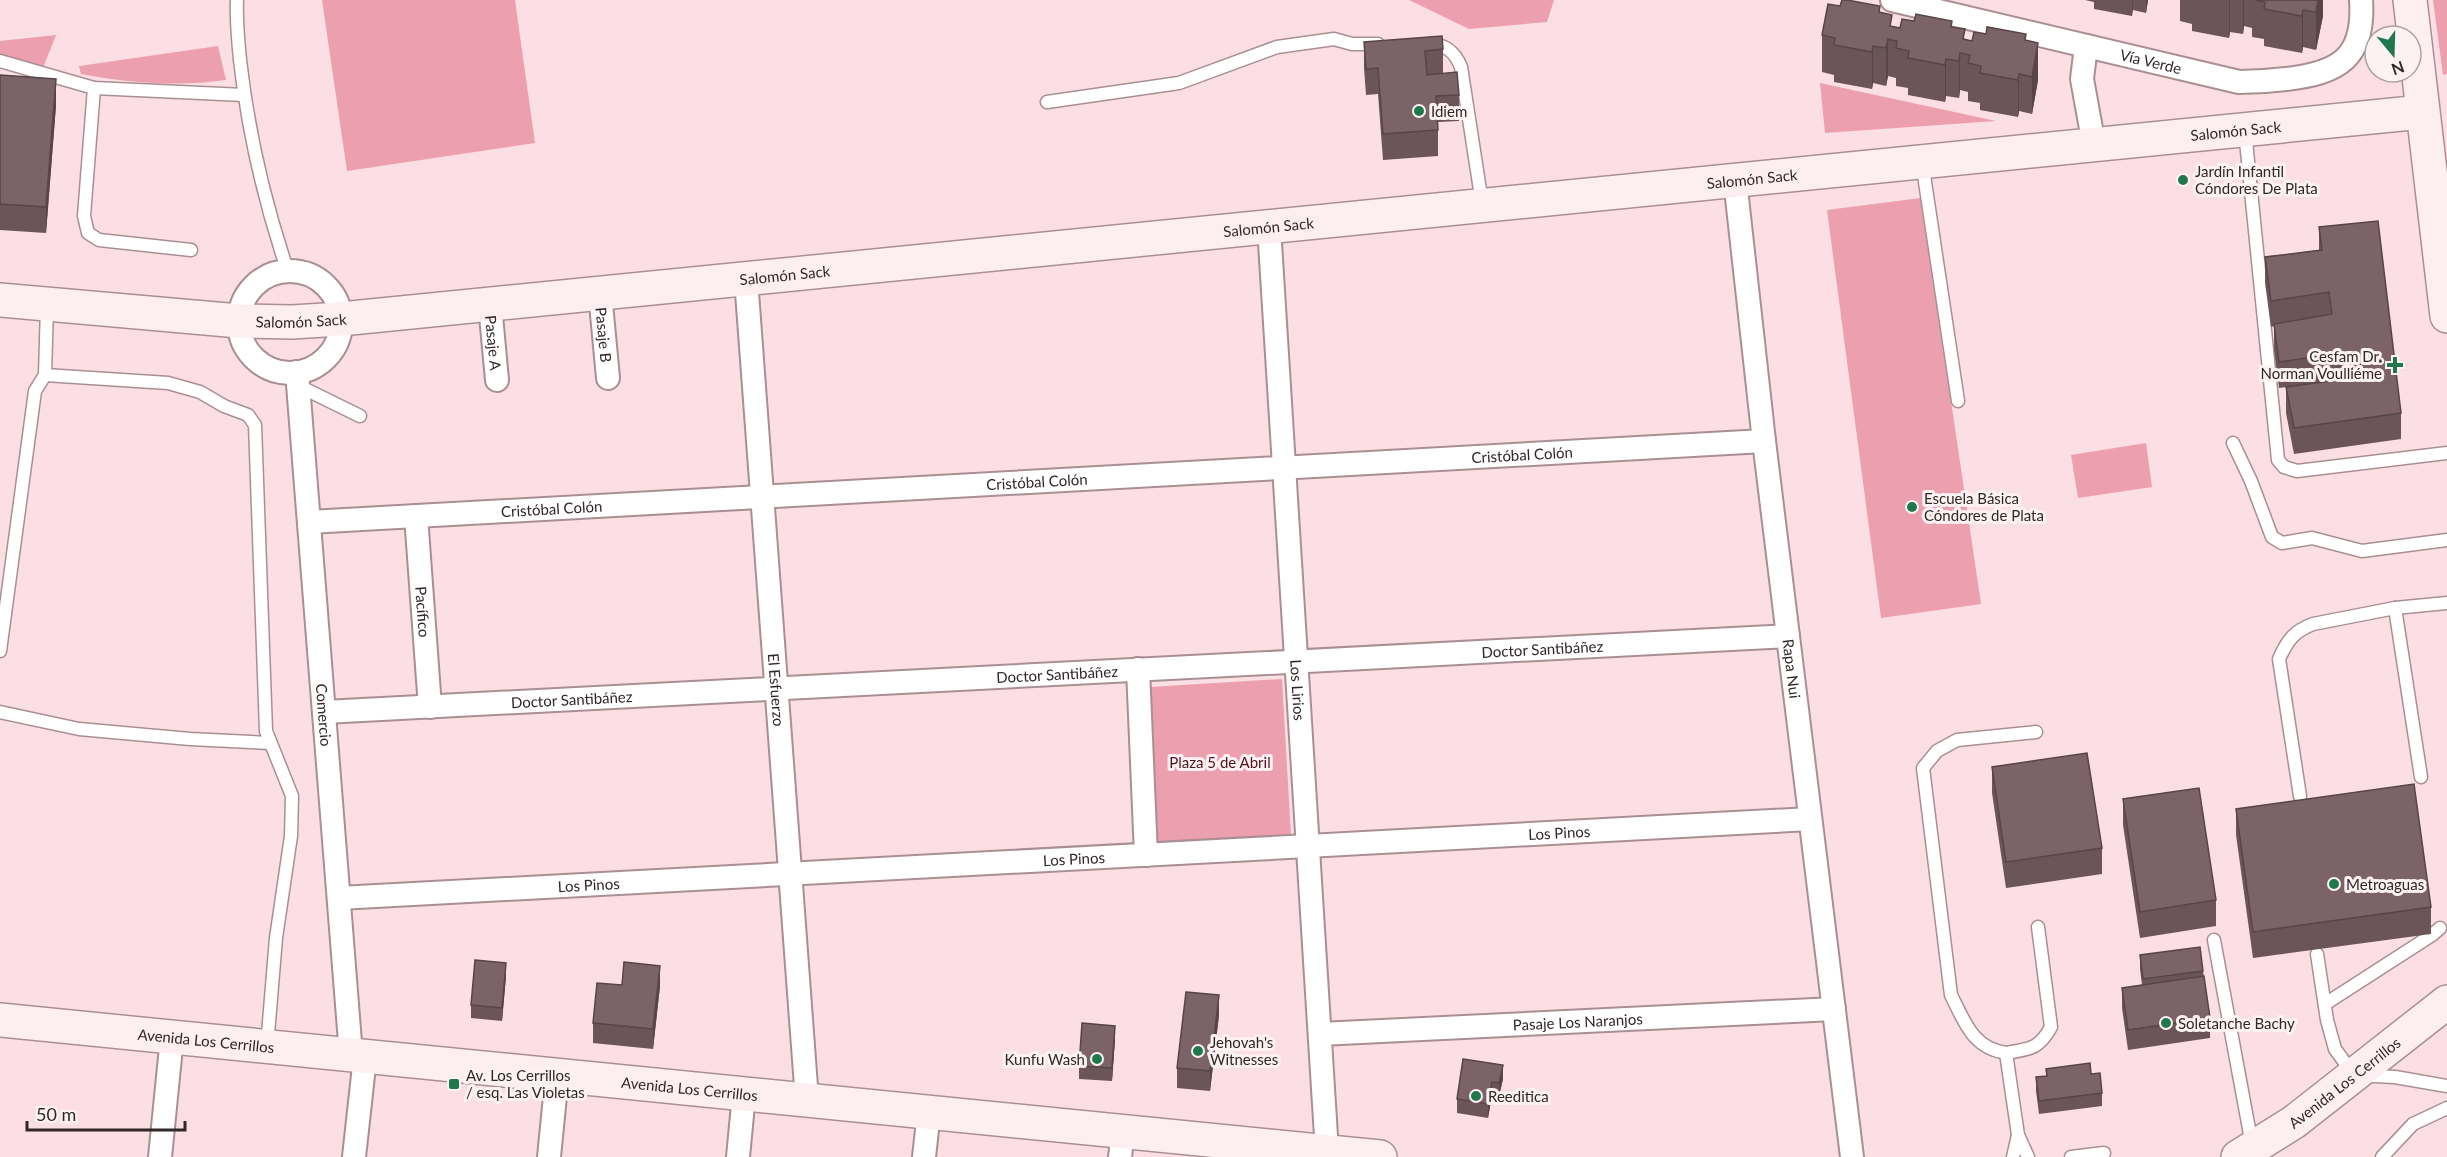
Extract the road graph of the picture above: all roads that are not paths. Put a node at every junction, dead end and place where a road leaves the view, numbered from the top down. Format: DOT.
graph roads {
  1 [pos="237,0"];
  2 [pos="1892,0"];
  3 [pos="2361,0"];
  4 [pos="2410,0"];
  5 [pos="1394,44"];
  6 [pos="1416,44"];
  7 [pos="2086,46"];
  8 [pos="0,62"];
  9 [pos="94,88"];
  10 [pos="244,95"];
  11 [pos="1047,102"];
  12 [pos="2422,112"];
  13 [pos="2245,130"];
  14 [pos="2094,145"];
  15 [pos="1922,162"];
  16 [pos="1735,180"];
  17 [pos="1482,206"];
  18 [pos="1269,227"];
  19 [pos="191,250"];
  20 [pos="288,272"];
  21 [pos="746,279"];
  22 [pos="600,293"];
  23 [pos="0,300"];
  24 [pos="490,304"];
  25 [pos="2446,304"];
  26 [pos="47,305"];
  27 [pos="341,320"];
  28 [pos="239,321"];
  29 [pos="45,375"];
  30 [pos="608,378"];
  31 [pos="298,379"];
  32 [pos="497,380"];
  33 [pos="1958,401"];
  34 [pos="360,416"];
  35 [pos="1764,441"];
  36 [pos="2233,443"];
  37 [pos="2447,453"];
  38 [pos="1285,468"];
  39 [pos="762,496"];
  40 [pos="416,516"];
  41 [pos="309,522"];
  42 [pos="2447,540"];
  43 [pos="2447,603"];
  44 [pos="2395,608"];
  45 [pos="1788,636"];
  46 [pos="0,651"];
  47 [pos="1296,660"];
  48 [pos="1138,669"];
  49 [pos="776,688"];
  50 [pos="430,707"];
  51 [pos="0,712"];
  52 [pos="324,712"];
  53 [pos="2036,732"];
  54 [pos="270,743"];
  55 [pos="2421,777"];
  56 [pos="2300,796"];
  57 [pos="1810,819"];
  58 [pos="1308,846"];
  59 [pos="1146,855"];
  60 [pos="790,874"];
  61 [pos="339,898"];
  62 [pos="2038,927"];
  63 [pos="2440,928"];
  64 [pos="2214,940"];
  65 [pos="2317,954"];
  66 [pos="2447,1002"];
  67 [pos="2325,1004"];
  68 [pos="1834,1009"];
  69 [pos="0,1020"];
  70 [pos="1320,1034"];
  71 [pos="172,1037"];
  72 [pos="267,1047"];
  73 [pos="2006,1053"];
  74 [pos="358,1056"];
  75 [pos="2354,1075"];
  76 [pos="557,1076"];
  77 [pos="2447,1086"];
  78 [pos="744,1094"];
  79 [pos="807,1100"];
  80 [pos="2447,1108"];
  81 [pos="929,1112"];
  82 [pos="2018,1136"];
  83 [pos="1121,1144"];
  84 [pos="1312,1153"];
  85 [pos="2104,1153"];
  86 [pos="2246,1153"];
  87 [pos="160,1157"];
  88 [pos="354,1157"];
  89 [pos="549,1157"];
  90 [pos="738,1157"];
  91 [pos="924,1157"];
  92 [pos="1380,1157"];
  93 [pos="1852,1157"];
  94 [pos="2013,1157"];
  95 [pos="2028,1157"];
  96 [pos="2071,1157"];
  97 [pos="2382,1157"];
  1 -- 10 [label="lane"];
  2 -- 7 [label="street, Vía Verde"];
  3 -- 7 [label="street, Vía Verde"];
  4 -- 12 [label="street"];
  5 -- 11 [label="lane"];
  6 -- 17 [label="lane"];
  7 -- 14 [label="street"];
  8 -- 9 [label="lane"];
  9 -- 10 [label="lane"];
  9 -- 19 [label="lane"];
  10 -- 20 [label="lane"];
  12 -- 13 [label="street, Salomón Sack"];
  12 -- 25 [label="street"];
  13 -- 14 [label="street, Salomón Sack"];
  13 -- 37 [label="lane"];
  14 -- 15 [label="street, Salomón Sack"];
  15 -- 16 [label="street, Salomón Sack"];
  15 -- 33 [label="lane"];
  16 -- 17 [label="street, Salomón Sack"];
  16 -- 35 [label="street, Rapa Nui"];
  17 -- 18 [label="street, Salomón Sack"];
  18 -- 21 [label="street, Salomón Sack"];
  18 -- 38 [label="street, Los Lirios"];
  20 -- 27 [label="street"];
  20 -- 28 [label="street"];
  21 -- 22 [label="street, Salomón Sack"];
  21 -- 39 [label="street, El Esfuerzo"];
  22 -- 24 [label="street, Salomón Sack"];
  22 -- 30 [label="street, Pasaje B"];
  23 -- 26 [label="street, Salomón Sack"];
  24 -- 27 [label="street, Salomón Sack"];
  24 -- 32 [label="street, Pasaje A"];
  26 -- 28 [label="street, Salomón Sack"];
  26 -- 29 [label="lane"];
  27 -- 28 [label="street, Salomón Sack"];
  27 -- 31 [label="street"];
  28 -- 31 [label="street"];
  29 -- 46 [label="lane"];
  29 -- 54 [label="lane"];
  31 -- 34 [label="lane"];
  31 -- 41 [label="street, Comercio"];
  35 -- 38 [label="street, Cristóbal Colón"];
  35 -- 45 [label="street, Rapa Nui"];
  36 -- 42 [label="lane"];
  38 -- 39 [label="street, Cristóbal Colón"];
  38 -- 47 [label="street, Los Lirios"];
  39 -- 40 [label="street, Cristóbal Colón"];
  39 -- 49 [label="street, El Esfuerzo"];
  40 -- 41 [label="street, Cristóbal Colón"];
  40 -- 50 [label="street, Pacífico"];
  41 -- 52 [label="street, Comercio"];
  43 -- 44 [label="lane"];
  44 -- 55 [label="lane"];
  44 -- 56 [label="lane"];
  45 -- 47 [label="street, Doctor Santibáñez"];
  45 -- 57 [label="street, Rapa Nui"];
  47 -- 48 [label="street, Doctor Santibáñez"];
  47 -- 58 [label="street, Los Lirios"];
  48 -- 49 [label="street, Doctor Santibáñez"];
  48 -- 59 [label="street"];
  49 -- 50 [label="street, Doctor Santibáñez"];
  49 -- 60 [label="street, El Esfuerzo"];
  50 -- 52 [label="street, Doctor Santibáñez"];
  51 -- 54 [label="lane"];
  52 -- 61 [label="street, Comercio"];
  53 -- 73 [label="lane"];
  54 -- 72 [label="lane"];
  57 -- 58 [label="street, Los Pinos"];
  57 -- 68 [label="street, Rapa Nui"];
  58 -- 59 [label="street, Los Pinos"];
  58 -- 70 [label="street, Los Lirios"];
  59 -- 60 [label="street, Los Pinos"];
  60 -- 61 [label="street, Los Pinos"];
  60 -- 79 [label="street, El Esfuerzo"];
  61 -- 74 [label="street, Comercio"];
  62 -- 73 [label="lane"];
  63 -- 67 [label="lane"];
  64 -- 86 [label="lane"];
  65 -- 67 [label="lane"];
  66 -- 75 [label="street, Avenida Los Cerrillos"];
  67 -- 75 [label="lane"];
  68 -- 70 [label="street, Pasaje Los Naranjos"];
  68 -- 93 [label="street, Rapa Nui"];
  69 -- 71 [label="street, Avenida Los Cerrillos"];
  70 -- 84 [label="street, Los Lirios"];
  71 -- 72 [label="street, Avenida Los Cerrillos"];
  71 -- 87 [label="street"];
  72 -- 74 [label="street, Avenida Los Cerrillos"];
  73 -- 82 [label="lane"];
  74 -- 76 [label="street, Avenida Los Cerrillos"];
  74 -- 88 [label="street, Comercio"];
  75 -- 77 [label="lane"];
  75 -- 86 [label="street, Avenida Los Cerrillos"];
  76 -- 78 [label="street, Avenida Los Cerrillos"];
  76 -- 89 [label="street"];
  78 -- 79 [label="street, Avenida Los Cerrillos"];
  78 -- 90 [label="street"];
  79 -- 81 [label="street, Avenida Los Cerrillos"];
  80 -- 97 [label="lane"];
  81 -- 83 [label="street, Avenida Los Cerrillos"];
  81 -- 91 [label="street"];
  82 -- 94 [label="lane"];
  82 -- 95 [label="lane"];
  83 -- 84 [label="street, Avenida Los Cerrillos"];
  84 -- 92 [label="street, Avenida Los Cerrillos"];
  85 -- 96 [label="lane"];
}
